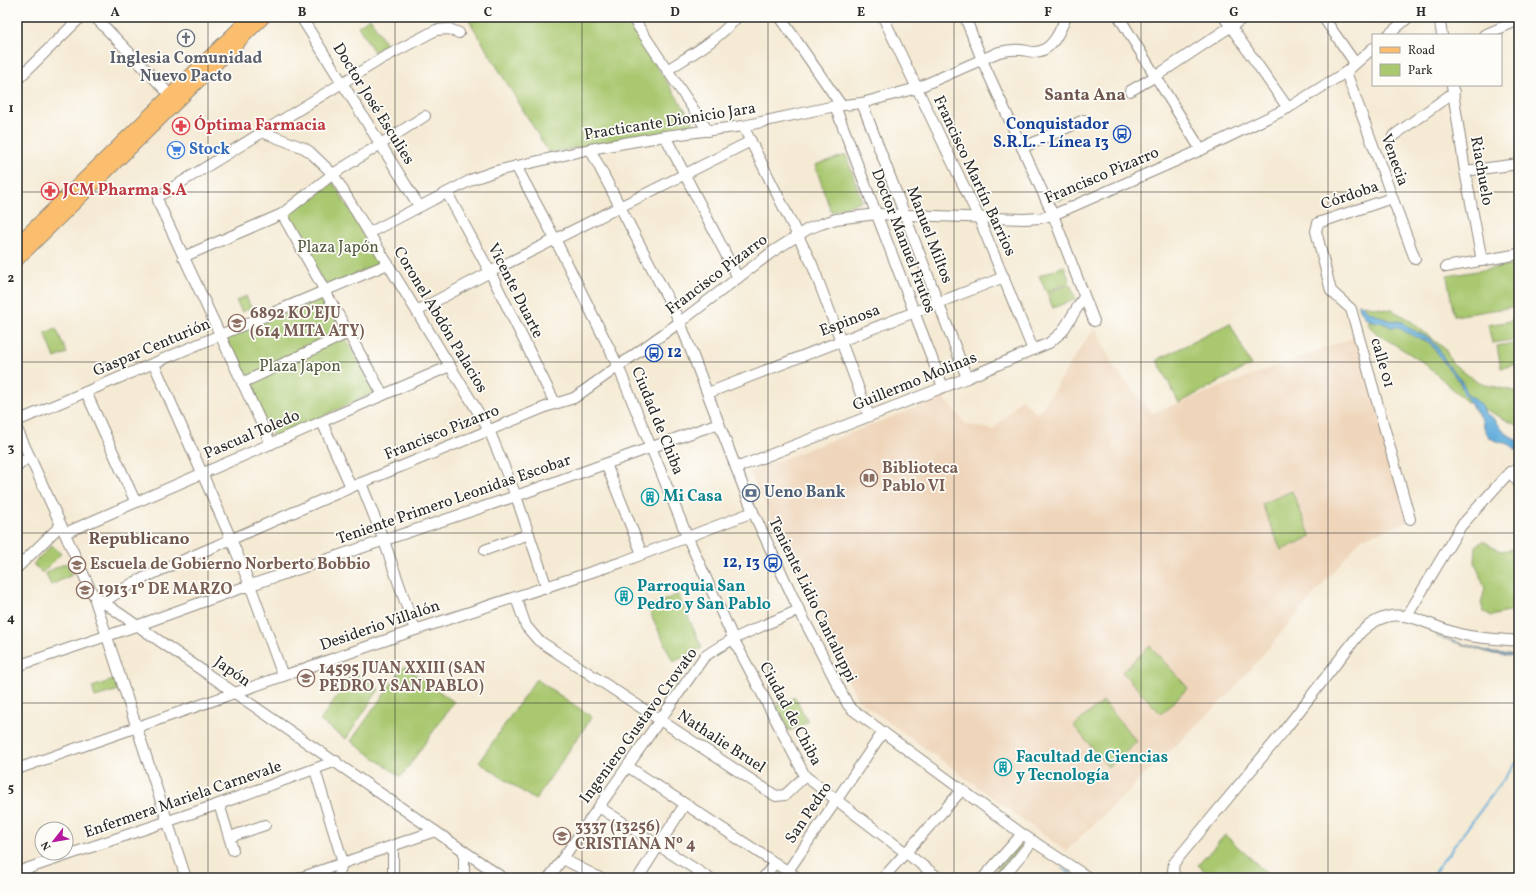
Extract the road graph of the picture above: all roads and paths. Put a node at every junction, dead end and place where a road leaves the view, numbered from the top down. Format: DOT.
graph roads {
  1 [pos="81,17"];
  2 [pos="95,17"];
  3 [pos="250,17"];
  4 [pos="264,17"];
  5 [pos="301,17"];
  6 [pos="632,17"];
  7 [pos="737,17"];
  8 [pos="780,17"];
  9 [pos="786,17"];
  10 [pos="883,17"];
  11 [pos="965,17"];
  12 [pos="1066,17"];
  13 [pos="1119,17"];
  14 [pos="1224,17"];
  15 [pos="1245,17"];
  16 [pos="1323,17"];
  17 [pos="1409,17"];
  18 [pos="1439,17"];
  19 [pos="1516,19"];
  20 [pos="1397,21"];
  21 [pos="1231,27"];
  22 [pos="1519,31"];
  23 [pos="459,33"];
  24 [pos="1389,34"];
  25 [pos="1442,34"];
  26 [pos="1486,34"];
  27 [pos="1372,49"];
  28 [pos="982,60"];
  29 [pos="1355,63"];
  30 [pos="668,70"];
  31 [pos="1346,72"];
  32 [pos="1156,76"];
  33 [pos="17,80"];
  34 [pos="342,82"];
  35 [pos="917,88"];
  36 [pos="1453,89"];
  37 [pos="1130,91"];
  38 [pos="173,99"];
  39 [pos="862,103"];
  40 [pos="841,105"];
  41 [pos="1288,108"];
  42 [pos="425,116"];
  43 [pos="1084,120"];
  44 [pos="744,126"];
  45 [pos="708,131"];
  46 [pos="262,132"];
  47 [pos="665,136"];
  48 [pos="1393,136"];
  49 [pos="751,141"];
  50 [pos="381,144"];
  51 [pos="1022,148"];
  52 [pos="590,149"];
  53 [pos="1201,150"];
  54 [pos="1519,164"];
  55 [pos="516,166"];
  56 [pos="1465,171"];
  57 [pos="333,174"];
  58 [pos="686,175"];
  59 [pos="447,193"];
  60 [pos="1392,198"];
  61 [pos="419,206"];
  62 [pos="620,207"];
  63 [pos="282,214"];
  64 [pos="877,214"];
  65 [pos="1052,214"];
  66 [pos="905,216"];
  67 [pos="979,218"];
  68 [pos="1318,223"];
  69 [pos="369,233"];
  70 [pos="799,235"];
  71 [pos="555,239"];
  72 [pos="17,244"];
  73 [pos="1519,254"];
  74 [pos="183,257"];
  75 [pos="17,259"];
  76 [pos="1415,259"];
  77 [pos="1482,261"];
  78 [pos="388,264"];
  79 [pos="1446,267"];
  80 [pos="490,272"];
  81 [pos="1004,277"];
  82 [pos="738,278"];
  83 [pos="325,291"];
  84 [pos="1084,297"];
  85 [pos="938,302"];
  86 [pos="417,311"];
  87 [pos="914,312"];
  88 [pos="1094,321"];
  89 [pos="680,322"];
  90 [pos="348,333"];
  91 [pos="220,336"];
  92 [pos="840,341"];
  93 [pos="1033,350"];
  94 [pos="154,364"];
  95 [pos="450,366"];
  96 [pos="618,366"];
  97 [pos="967,378"];
  98 [pos="242,383"];
  99 [pos="943,387"];
  100 [pos="86,392"];
  101 [pos="708,393"];
  102 [pos="383,395"];
  103 [pos="555,403"];
  104 [pos="870,416"];
  105 [pos="17,422"];
  106 [pos="322,422"];
  107 [pos="719,423"];
  108 [pos="17,429"];
  109 [pos="489,430"];
  110 [pos="271,444"];
  111 [pos="652,448"];
  112 [pos="29,456"];
  113 [pos="606,464"];
  114 [pos="17,467"];
  115 [pos="736,468"];
  116 [pos="1515,471"];
  117 [pos="202,473"];
  118 [pos="1519,483"];
  119 [pos="356,485"];
  120 [pos="516,496"];
  121 [pos="135,501"];
  122 [pos="753,512"];
  123 [pos="1410,520"];
  124 [pos="63,529"];
  125 [pos="529,534"];
  126 [pos="687,536"];
  127 [pos="232,539"];
  128 [pos="384,541"];
  129 [pos="485,550"];
  130 [pos="642,554"];
  131 [pos="17,568"];
  132 [pos="250,585"];
  133 [pos="547,588"];
  134 [pos="516,598"];
  135 [pos="100,604"];
  136 [pos="799,610"];
  137 [pos="1407,616"];
  138 [pos="139,626"];
  139 [pos="415,630"];
  140 [pos="107,635"];
  141 [pos="734,640"];
  142 [pos="1519,641"];
  143 [pos="17,666"];
  144 [pos="283,676"];
  145 [pos="236,692"];
  146 [pos="660,720"];
  147 [pos="136,727"];
  148 [pos="884,732"];
  149 [pos="336,761"];
  150 [pos="627,766"];
  151 [pos="17,769"];
  152 [pos="315,770"];
  153 [pos="805,776"];
  154 [pos="962,790"];
  155 [pos="836,800"];
  156 [pos="219,804"];
  157 [pos="685,804"];
  158 [pos="599,807"];
  159 [pos="168,822"];
  160 [pos="265,826"];
  161 [pos="435,831"];
  162 [pos="1022,834"];
  163 [pos="230,837"];
  164 [pos="1033,841"];
  165 [pos="657,845"];
  166 [pos="393,846"];
  167 [pos="234,850"];
  168 [pos="464,851"];
  169 [pos="906,852"];
  170 [pos="563,859"];
  171 [pos="342,863"];
  172 [pos="775,863"];
  173 [pos="788,871"];
  174 [pos="17,872"];
  175 [pos="186,878"];
  176 [pos="300,878"];
  177 [pos="338,878"];
  178 [pos="393,878"];
  179 [pos="464,878"];
  180 [pos="503,878"];
  181 [pos="549,878"];
  182 [pos="600,878"];
  183 [pos="638,878"];
  184 [pos="710,878"];
  185 [pos="763,878"];
  186 [pos="798,878"];
  187 [pos="883,878"];
  188 [pos="939,878"];
  189 [pos="982,878"];
  190 [pos="1002,878"];
  191 [pos="1089,878"];
  192 [pos="1176,878"];
  1 -- 33 [label="street"];
  2 -- 38 [label="street"];
  3 -- 38 [label="main road"];
  4 -- 38 [label="main road"];
  5 -- 34 [label="street, Doctor José Esculies"];
  6 -- 30 [label="street"];
  7 -- 30 [label="street"];
  8 -- 40 [label="street"];
  9 -- 40 [label="street"];
  10 -- 35 [label="street, Francisco Martín Barrios"];
  11 -- 28 [label="street"];
  12 -- 28 [label="street, Practicante Dionicio Jara"];
  13 -- 32 [label="street"];
  14 -- 21 [label="street"];
  15 -- 21 [label="street"];
  16 -- 29 [label="street"];
  17 -- 20 [label="street"];
  18 -- 25 [label="street"];
  19 -- 22 [label="street"];
  19 -- 26 [label="street"];
  20 -- 24 [label="street"];
  21 -- 32 [label="street"];
  21 -- 41 [label="street"];
  23 -- 34 [label="street"];
  27 -- 29 [label="street, Francisco Pizarro"];
  28 -- 35 [label="street, Practicante Dionicio Jara"];
  28 -- 51 [label="street"];
  29 -- 31 [label="street, Francisco Pizarro"];
  30 -- 45 [label="street"];
  31 -- 41 [label="street, Francisco Pizarro"];
  31 -- 60 [label="street, Venecia"];
  32 -- 37 [label="street"];
  32 -- 53 [label="street"];
  34 -- 46 [label="street"];
  34 -- 50 [label="street, Doctor José Esculies"];
  35 -- 39 [label="street, Practicante Dionicio Jara"];
  35 -- 67 [label="street, Francisco Martín Barrios"];
  36 -- 48 [label="street"];
  36 -- 56 [label="street, Riachuelo"];
  38 -- 72 [label="main road"];
  38 -- 75 [label="main road"];
  39 -- 40 [label="street, Practicante Dionicio Jara"];
  39 -- 66 [label="street, Manuel Miltos"];
  40 -- 44 [label="street, Practicante Dionicio Jara"];
  40 -- 64 [label="street, Doctor Manuel Frutos"];
  41 -- 53 [label="street, Francisco Pizarro"];
  42 -- 50 [label="street"];
  43 -- 51 [label="street"];
  44 -- 45 [label="street, Practicante Dionicio Jara"];
  44 -- 49 [label="street"];
  45 -- 47 [label="street, Practicante Dionicio Jara"];
  46 -- 57 [label="street, Coronel Abdón Palacios"];
  46 -- 74 [label="street"];
  47 -- 52 [label="street, Practicante Dionicio Jara"];
  47 -- 58 [label="street"];
  49 -- 58 [label="street"];
  49 -- 70 [label="street"];
  50 -- 57 [label="street"];
  50 -- 61 [label="street, Doctor José Esculies"];
  51 -- 65 [label="street"];
  52 -- 55 [label="street, Practicante Dionicio Jara"];
  52 -- 62 [label="street, Teniente Lidio Cantaluppi"];
  53 -- 65 [label="street, Francisco Pizarro"];
  54 -- 56 [label="street"];
  55 -- 59 [label="street, Practicante Dionicio Jara"];
  55 -- 71 [label="street, Ciudad de Chiba"];
  56 -- 77 [label="street, Riachuelo"];
  57 -- 63 [label="street"];
  57 -- 69 [label="street, Coronel Abdón Palacios"];
  58 -- 62 [label="street"];
  58 -- 82 [label="street"];
  59 -- 61 [label="street, Practicante Dionicio Jara"];
  59 -- 80 [label="street, Vicente Duarte"];
  60 -- 68 [label="street, Córdoba"];
  60 -- 76 [label="street, Venecia"];
  61 -- 69 [label="street, Practicante Dionicio Jara"];
  62 -- 71 [label="street"];
  62 -- 89 [label="street, Teniente Lidio Cantaluppi"];
  63 -- 74 [label="street"];
  63 -- 83 [label="street"];
  64 -- 66 [label="street, Francisco Pizarro"];
  64 -- 70 [label="street, Francisco Pizarro"];
  64 -- 87 [label="street, Doctor Manuel Frutos"];
  65 -- 67 [label="street, Francisco Pizarro"];
  65 -- 84 [label="street"];
  66 -- 67 [label="street, Francisco Pizarro"];
  66 -- 85 [label="street, Manuel Miltos"];
  67 -- 81 [label="street, Francisco Martín Barrios"];
  68 -- 123 [label="street, calle 01"];
  69 -- 78 [label="street, Coronel Abdón Palacios"];
  70 -- 82 [label="street, Francisco Pizarro"];
  70 -- 92 [label="street"];
  71 -- 80 [label="street"];
  71 -- 96 [label="street, Ciudad de Chiba"];
  73 -- 77 [label="street"];
  74 -- 91 [label="street"];
  77 -- 79 [label="street"];
  78 -- 83 [label="street, Gaspar Centurión"];
  78 -- 86 [label="street, Coronel Abdón Palacios"];
  80 -- 86 [label="street"];
  80 -- 103 [label="street, Vicente Duarte"];
  81 -- 85 [label="street, Espinosa"];
  81 -- 93 [label="street, Francisco Martín Barrios"];
  82 -- 89 [label="street, Francisco Pizarro"];
  83 -- 90 [label="street"];
  83 -- 91 [label="street, Gaspar Centurión"];
  84 -- 88 [label="street"];
  84 -- 93 [label="street, Guillermo Molinas"];
  85 -- 87 [label="street, Espinosa"];
  85 -- 97 [label="street, Manuel Miltos"];
  86 -- 95 [label="street, Coronel Abdón Palacios"];
  87 -- 92 [label="street, Espinosa"];
  87 -- 99 [label="street, Doctor Manuel Frutos"];
  89 -- 96 [label="street, Francisco Pizarro"];
  89 -- 101 [label="street, Teniente Lidio Cantaluppi"];
  90 -- 98 [label="street"];
  90 -- 102 [label="street"];
  91 -- 94 [label="street, Gaspar Centurión"];
  91 -- 98 [label="street"];
  92 -- 101 [label="street, Espinosa"];
  92 -- 104 [label="street"];
  93 -- 97 [label="street, Guillermo Molinas"];
  94 -- 100 [label="street, Gaspar Centurión"];
  94 -- 117 [label="street"];
  95 -- 102 [label="street, Pascual Toledo"];
  95 -- 109 [label="street, Coronel Abdón Palacios"];
  96 -- 103 [label="street, Francisco Pizarro"];
  96 -- 111 [label="street, Ciudad de Chiba"];
  97 -- 99 [label="street, Guillermo Molinas"];
  98 -- 110 [label="street"];
  99 -- 104 [label="street, Guillermo Molinas"];
  100 -- 105 [label="street, Gaspar Centurión"];
  100 -- 121 [label="street"];
  101 -- 107 [label="street, Teniente Lidio Cantaluppi"];
  102 -- 106 [label="street, Pascual Toledo"];
  103 -- 109 [label="street, Francisco Pizarro"];
  104 -- 115 [label="street, Guillermo Molinas"];
  106 -- 110 [label="street, Pascual Toledo"];
  106 -- 119 [label="street"];
  107 -- 111 [label="street, Teniente Primero Leonidas Escobar"];
  107 -- 115 [label="street, Teniente Lidio Cantaluppi"];
  108 -- 112 [label="street"];
  109 -- 119 [label="street, Francisco Pizarro"];
  109 -- 120 [label="street, Coronel Abdón Palacios"];
  110 -- 117 [label="street, Pascual Toledo"];
  111 -- 113 [label="street, Teniente Primero Leonidas Escobar"];
  111 -- 126 [label="street, Ciudad de Chiba"];
  112 -- 114 [label="street"];
  112 -- 124 [label="street"];
  113 -- 120 [label="street, Teniente Primero Leonidas Escobar"];
  113 -- 130 [label="street"];
  115 -- 122 [label="street, Teniente Lidio Cantaluppi"];
  116 -- 118 [label="street"];
  116 -- 137 [label="street"];
  117 -- 121 [label="street, Pascual Toledo"];
  117 -- 127 [label="street"];
  119 -- 127 [label="street, Francisco Pizarro"];
  119 -- 128 [label="street"];
  120 -- 125 [label="street, Coronel Abdón Palacios"];
  120 -- 128 [label="street, Teniente Primero Leonidas Escobar"];
  121 -- 124 [label="street, Pascual Toledo"];
  122 -- 126 [label="street, Desiderio Villalón"];
  122 -- 136 [label="street, Teniente Lidio Cantaluppi"];
  124 -- 131 [label="street, Pascual Toledo"];
  124 -- 135 [label="street"];
  125 -- 129 [label="street"];
  125 -- 133 [label="street, Coronel Abdón Palacios"];
  126 -- 130 [label="street, Desiderio Villalón"];
  126 -- 141 [label="street, Ciudad de Chiba"];
  127 -- 132 [label="street"];
  127 -- 135 [label="street, Francisco Pizarro"];
  128 -- 132 [label="street, Teniente Primero Leonidas Escobar"];
  128 -- 139 [label="street"];
  130 -- 133 [label="street, Desiderio Villalón"];
  132 -- 138 [label="street, Teniente Primero Leonidas Escobar"];
  132 -- 144 [label="street"];
  133 -- 134 [label="street, Desiderio Villalón"];
  134 -- 139 [label="street, Desiderio Villalón"];
  134 -- 146 [label="street, Nathalie Bruel"];
  135 -- 138 [label="street, Japón"];
  135 -- 140 [label="street"];
  136 -- 141 [label="street, Ingeniero Gustavo Crovato"];
  136 -- 148 [label="street, Teniente Lidio Cantaluppi"];
  137 -- 142 [label="street"];
  137 -- 192 [label="street"];
  138 -- 140 [label="street, Teniente Primero Leonidas Escobar"];
  138 -- 145 [label="street, Japón"];
  139 -- 144 [label="street, Desiderio Villalón"];
  140 -- 143 [label="street, Teniente Primero Leonidas Escobar"];
  140 -- 147 [label="street"];
  141 -- 146 [label="street, Ingeniero Gustavo Crovato"];
  141 -- 153 [label="street, Ciudad de Chiba"];
  144 -- 145 [label="street, Desiderio Villalón"];
  145 -- 147 [label="street, Desiderio Villalón"];
  145 -- 149 [label="street, Japón"];
  146 -- 150 [label="street, Ingeniero Gustavo Crovato"];
  146 -- 153 [label="street, Nathalie Bruel"];
  147 -- 151 [label="street, Desiderio Villalón"];
  147 -- 159 [label="street"];
  148 -- 154 [label="street, Teniente Lidio Cantaluppi"];
  148 -- 155 [label="street, San Pedro"];
  149 -- 152 [label="street, Enfermera Mariela Carnevale"];
  149 -- 161 [label="street, Japón"];
  150 -- 157 [label="street"];
  150 -- 158 [label="street, Ingeniero Gustavo Crovato"];
  152 -- 156 [label="street, Enfermera Mariela Carnevale"];
  152 -- 171 [label="street"];
  153 -- 155 [label="street, Ciudad de Chiba"];
  154 -- 162 [label="street, Teniente Lidio Cantaluppi"];
  154 -- 169 [label="street"];
  155 -- 169 [label="street, Ciudad de Chiba"];
  155 -- 173 [label="street, San Pedro"];
  156 -- 159 [label="street, Enfermera Mariela Carnevale"];
  156 -- 163 [label="street"];
  157 -- 165 [label="street"];
  157 -- 172 [label="street"];
  158 -- 165 [label="street"];
  158 -- 170 [label="street, Ingeniero Gustavo Crovato"];
  159 -- 174 [label="street, Enfermera Mariela Carnevale"];
  159 -- 175 [label="street"];
  160 -- 163 [label="street"];
  161 -- 166 [label="street"];
  161 -- 168 [label="street, Japón"];
  162 -- 164 [label="street, Teniente Lidio Cantaluppi"];
  162 -- 189 [label="street"];
  163 -- 167 [label="street"];
  164 -- 190 [label="street"];
  164 -- 191 [label="street, Teniente Lidio Cantaluppi"];
  165 -- 183 [label="street"];
  165 -- 184 [label="street"];
  166 -- 171 [label="street"];
  166 -- 178 [label="street"];
  168 -- 179 [label="street"];
  168 -- 180 [label="street, Japón"];
  169 -- 187 [label="street"];
  169 -- 188 [label="street, Ciudad de Chiba"];
  170 -- 181 [label="street, Ingeniero Gustavo Crovato"];
  170 -- 182 [label="street"];
  171 -- 176 [label="street"];
  171 -- 177 [label="street"];
  172 -- 173 [label="street"];
  172 -- 185 [label="street"];
  173 -- 186 [label="street"];
}
